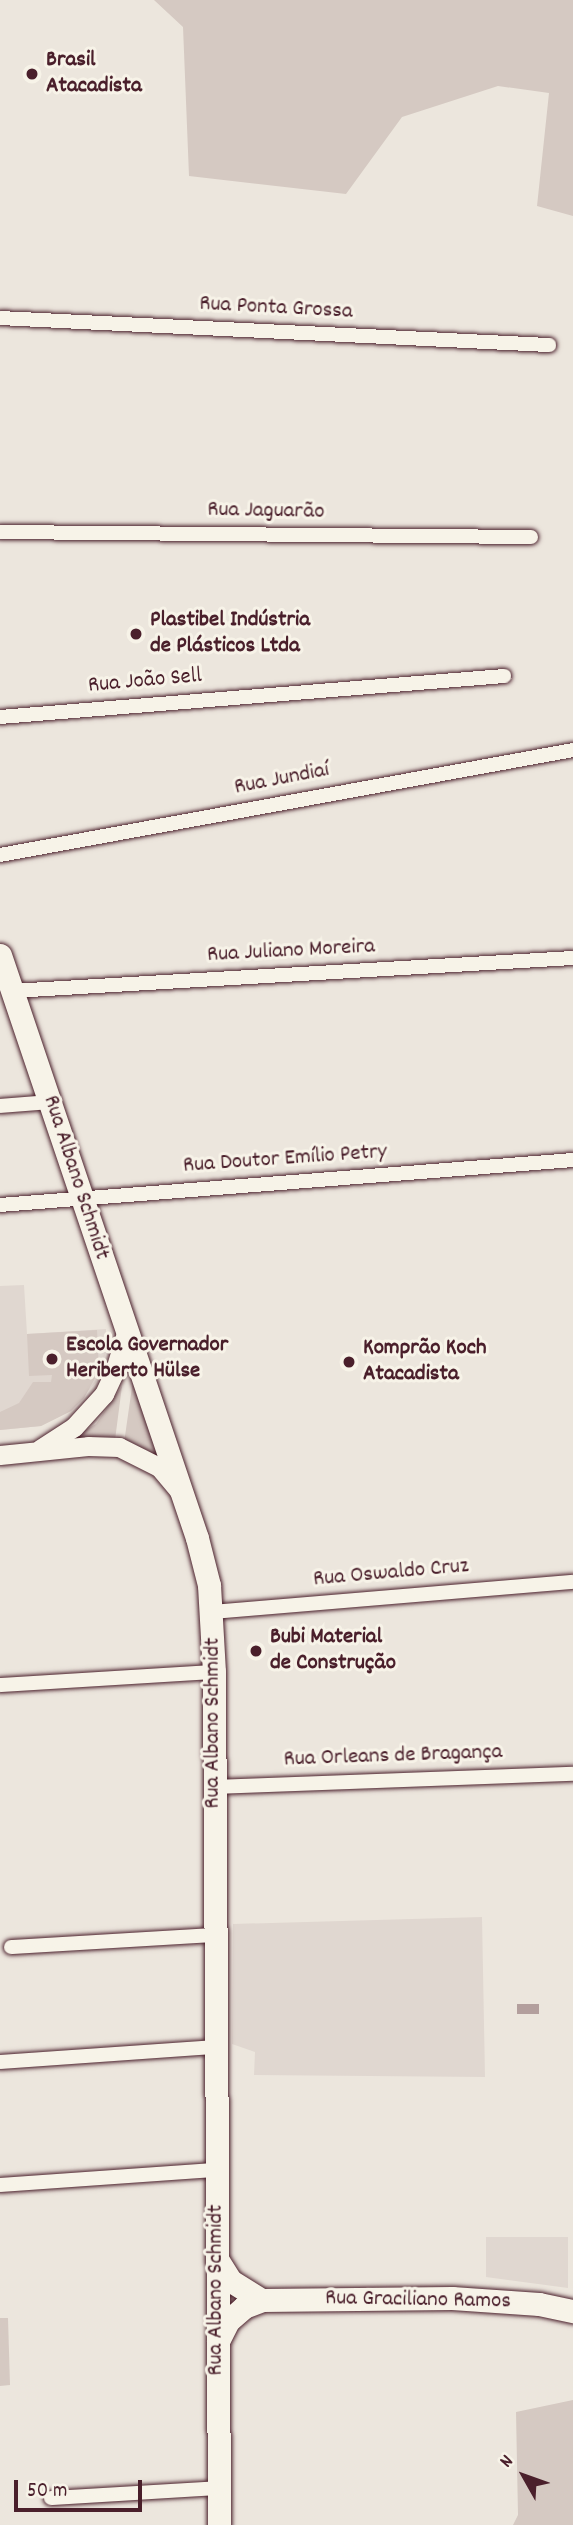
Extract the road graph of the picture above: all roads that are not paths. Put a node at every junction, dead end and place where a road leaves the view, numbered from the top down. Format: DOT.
graph roads {
  1 [pos="0,318"];
  2 [pos="549,345"];
  3 [pos="0,532"];
  4 [pos="531,537"];
  5 [pos="504,676"];
  6 [pos="0,717"];
  7 [pos="573,750"];
  8 [pos="0,855"];
  9 [pos="0,955"];
  10 [pos="573,958"];
  11 [pos="12,991"];
  12 [pos="50,1102"];
  13 [pos="0,1106"];
  14 [pos="573,1160"];
  15 [pos="82,1199"];
  16 [pos="0,1205"];
  17 [pos="127,1330"];
  18 [pos="36,1451"];
  19 [pos="0,1455"];
  20 [pos="182,1494"];
  21 [pos="573,1582"];
  22 [pos="213,1612"];
  23 [pos="214,1672"];
  24 [pos="0,1685"];
  25 [pos="573,1774"];
  26 [pos="214,1787"];
  27 [pos="215,1935"];
  28 [pos="11,1947"];
  29 [pos="216,2047"];
  30 [pos="0,2063"];
  31 [pos="217,2169"];
  32 [pos="0,2185"];
  33 [pos="217,2259"];
  34 [pos="262,2300"];
  35 [pos="573,2311"];
  36 [pos="218,2341"];
  37 [pos="219,2488"];
  38 [pos="51,2498"];
  39 [pos="219,2525"];
  1 -- 2 [label="street, Rua Ponta Grossa"];
  3 -- 4 [label="street, Rua Jaguarão"];
  5 -- 6 [label="street, Rua João Sell"];
  7 -- 8 [label="street, Rua Jundiaí"];
  9 -- 11 [label="main road, Rua Albano Schmidt"];
  10 -- 11 [label="street, Rua Juliano Moreira"];
  11 -- 12 [label="main road, Rua Albano Schmidt"];
  12 -- 13 [label="street"];
  12 -- 15 [label="main road, Rua Albano Schmidt"];
  14 -- 15 [label="street, Rua Doutor Emílio Petry"];
  15 -- 16 [label="street, Rua Doutor Emílio Petry"];
  15 -- 17 [label="main road, Rua Albano Schmidt"];
  17 -- 18 [label="street"];
  17 -- 20 [label="main road, Rua Albano Schmidt"];
  18 -- 19 [label="street"];
  18 -- 20 [label="street"];
  20 -- 22 [label="main road, Rua Albano Schmidt"];
  21 -- 22 [label="street, Rua Oswaldo Cruz"];
  22 -- 23 [label="main road, Rua Albano Schmidt"];
  23 -- 24 [label="street"];
  23 -- 26 [label="main road, Rua Albano Schmidt"];
  25 -- 26 [label="street, Rua Orleans de Bragança"];
  26 -- 27 [label="main road, Rua Albano Schmidt"];
  27 -- 28 [label="street"];
  27 -- 29 [label="main road, Rua Albano Schmidt"];
  29 -- 30 [label="street"];
  29 -- 31 [label="main road, Rua Albano Schmidt"];
  31 -- 32 [label="street"];
  31 -- 33 [label="main road, Rua Albano Schmidt"];
  33 -- 34 [label="main road"];
  33 -- 36 [label="main road, Rua Albano Schmidt"];
  34 -- 35 [label="main road, Rua Graciliano Ramos"];
  34 -- 36 [label="main road, Rua Graciliano Ramos"];
  36 -- 37 [label="main road, Rua Albano Schmidt"];
  37 -- 38 [label="street"];
  37 -- 39 [label="main road, Rua Albano Schmidt"];
}
